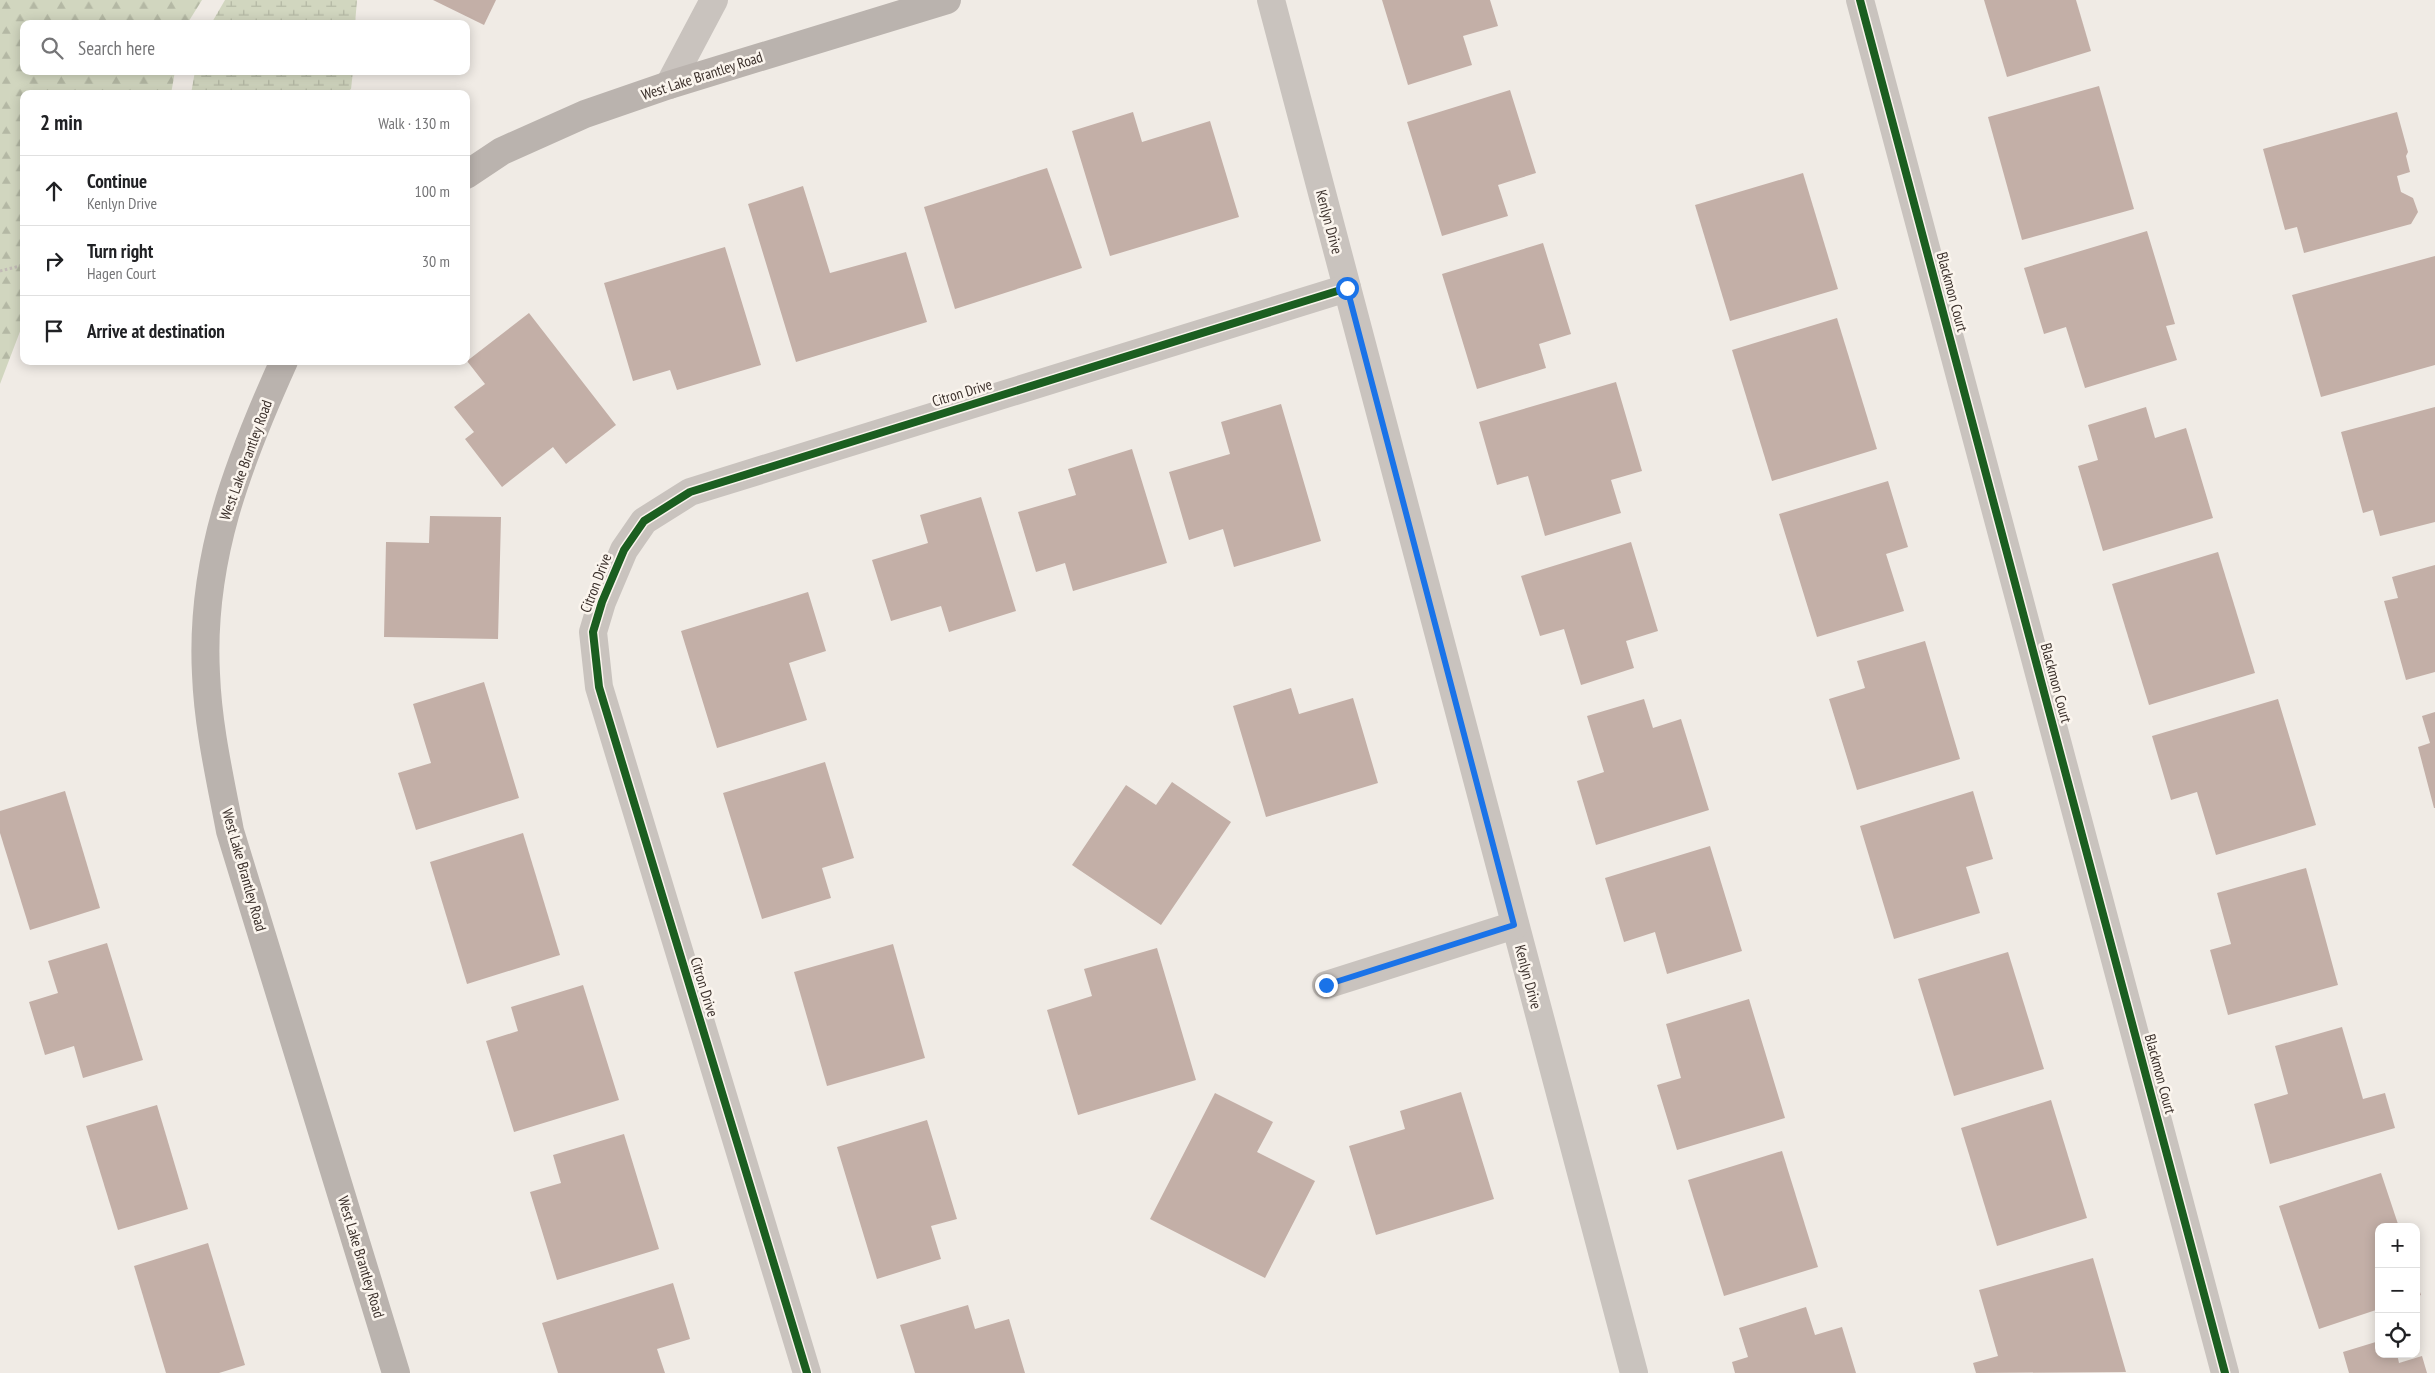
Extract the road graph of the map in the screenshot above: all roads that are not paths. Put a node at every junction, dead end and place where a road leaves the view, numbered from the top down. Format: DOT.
graph roads {
  1 [pos="714,0"];
  2 [pos="947,0"];
  3 [pos="1271,0"];
  4 [pos="1860,0"];
  5 [pos="669,86"];
  6 [pos="470,172"];
  7 [pos="1347,288"];
  8 [pos="282,365"];
  9 [pos="1514,925"];
  10 [pos="1326,985"];
  11 [pos="396,1373"];
  12 [pos="807,1373"];
  13 [pos="1634,1373"];
  14 [pos="2225,1373"];
  1 -- 5 [label="street"];
  2 -- 5 [label="street, West Lake Brantley Road"];
  3 -- 7 [label="street, Kenlyn Drive"];
  4 -- 14 [label="street, Blackmon Court"];
  5 -- 6 [label="street, West Lake Brantley Road"];
  7 -- 9 [label="street, Kenlyn Drive"];
  7 -- 12 [label="street, Citron Drive"];
  8 -- 11 [label="street, West Lake Brantley Road"];
  9 -- 10 [label="street"];
  9 -- 13 [label="street, Kenlyn Drive"];
}
